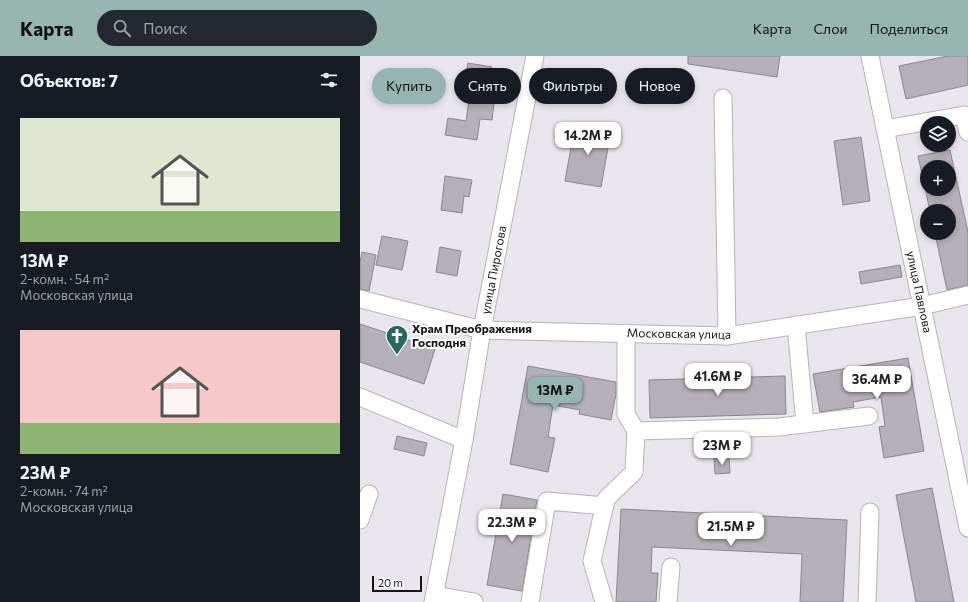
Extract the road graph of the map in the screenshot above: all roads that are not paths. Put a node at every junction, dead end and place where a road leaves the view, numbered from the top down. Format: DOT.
graph roads {
  1 [pos="534,56"];
  2 [pos="870,56"];
  3 [pos="723,98"];
  4 [pos="885,129"];
  5 [pos="968,132"];
  6 [pos="968,295"];
  7 [pos="360,299"];
  8 [pos="922,306"];
  9 [pos="796,325"];
  10 [pos="482,330"];
  11 [pos="626,333"];
  12 [pos="727,336"];
  13 [pos="360,396"];
  14 [pos="869,416"];
  15 [pos="805,424"];
  16 [pos="636,431"];
  17 [pos="464,440"];
  18 [pos="369,494"];
  19 [pos="605,506"];
  20 [pos="870,512"];
  21 [pos="360,520"];
  22 [pos="968,528"];
  23 [pos="671,566"];
  24 [pos="434,598"];
  25 [pos="474,602"];
  26 [pos="530,602"];
  27 [pos="604,602"];
  28 [pos="668,602"];
  29 [pos="867,602"];
  1 -- 10 [label="street, улица Пирогова"];
  2 -- 4 [label="street, улица Павлова"];
  3 -- 12 [label="street"];
  4 -- 5 [label="street"];
  4 -- 8 [label="street, улица Павлова"];
  6 -- 8 [label="street, Московская улица"];
  7 -- 10 [label="street, Московская улица"];
  8 -- 9 [label="street, Московская улица"];
  8 -- 22 [label="street, улица Павлова"];
  9 -- 12 [label="street, Московская улица"];
  9 -- 15 [label="street"];
  10 -- 11 [label="street, Московская улица"];
  10 -- 17 [label="street, улица Пирогова"];
  11 -- 12 [label="street, Московская улица"];
  11 -- 16 [label="street"];
  13 -- 17 [label="street"];
  14 -- 15 [label="street"];
  15 -- 16 [label="street"];
  16 -- 19 [label="street"];
  17 -- 24 [label="street, улица Пирогова"];
  18 -- 21 [label="street"];
  19 -- 26 [label="street"];
  19 -- 27 [label="street"];
  20 -- 29 [label="street"];
  23 -- 28 [label="street"];
  24 -- 25 [label="street"];
}
